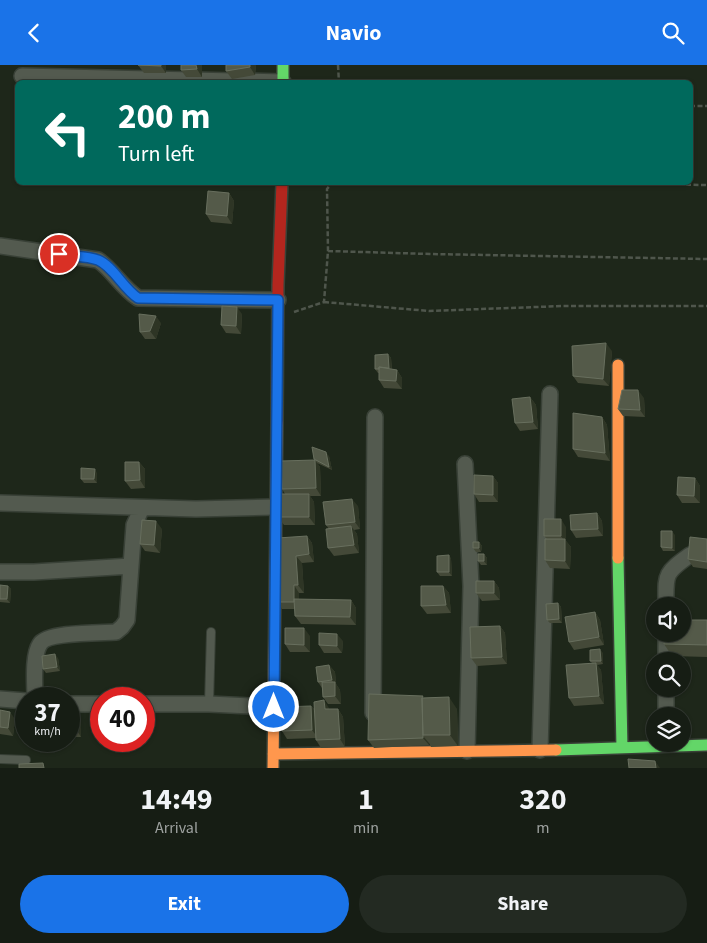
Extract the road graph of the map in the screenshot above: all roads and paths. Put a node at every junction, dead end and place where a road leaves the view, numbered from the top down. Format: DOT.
graph roads {
  1 [pos="283,65"];
  2 [pos="338,65"];
  3 [pos="22,76"];
  4 [pos="196,80"];
  5 [pos="283,80"];
  6 [pos="338,80"];
  7 [pos="693,106"];
  8 [pos="707,106"];
  9 [pos="282,185"];
  10 [pos="330,185"];
  11 [pos="693,185"];
  12 [pos="707,185"];
  13 [pos="0,246"];
  14 [pos="328,251"];
  15 [pos="707,259"];
  16 [pos="278,300"];
  17 [pos="324,302"];
  18 [pos="707,306"];
  19 [pos="278,316"];
  20 [pos="618,365"];
  21 [pos="550,394"];
  22 [pos="375,417"];
  23 [pos="465,464"];
  24 [pos="0,503"];
  25 [pos="142,507"];
  26 [pos="275,507"];
  27 [pos="690,555"];
  28 [pos="131,566"];
  29 [pos="0,572"];
  30 [pos="666,597"];
  31 [pos="211,632"];
  32 [pos="35,687"];
  33 [pos="0,699"];
  34 [pos="15,700"];
  35 [pos="155,704"];
  36 [pos="209,704"];
  37 [pos="274,707"];
  38 [pos="372,742"];
  39 [pos="691,745"];
  40 [pos="707,745"];
  41 [pos="646,746"];
  42 [pos="622,748"];
  43 [pos="540,750"];
  44 [pos="467,751"];
  45 [pos="273,754"];
  46 [pos="0,759"];
  47 [pos="26,760"];
  48 [pos="273,768"];
  1 -- 5 [label="street"];
  2 -- 6 [label="path"];
  3 -- 4 [label="street"];
  7 -- 8 [label="path"];
  9 -- 16 [label="street"];
  10 -- 14 [label="path"];
  11 -- 12 [label="path"];
  13 -- 16 [label="street"];
  14 -- 15 [label="path"];
  14 -- 17 [label="path"];
  16 -- 19 [label="street"];
  17 -- 18 [label="path"];
  17 -- 19 [label="path"];
  19 -- 26 [label="street"];
  20 -- 42 [label="street"];
  21 -- 43 [label="street"];
  22 -- 38 [label="street"];
  23 -- 44 [label="street"];
  24 -- 25 [label="street"];
  25 -- 26 [label="street"];
  25 -- 28 [label="street"];
  26 -- 37 [label="street"];
  27 -- 30 [label="street"];
  28 -- 29 [label="street"];
  28 -- 32 [label="street"];
  31 -- 36 [label="lane"];
  33 -- 34 [label="street"];
  35 -- 36 [label="street"];
  36 -- 37 [label="street"];
  37 -- 45 [label="street"];
  38 -- 44 [label="street"];
  38 -- 45 [label="street"];
  39 -- 40 [label="street"];
  41 -- 42 [label="street"];
  42 -- 43 [label="street"];
  43 -- 44 [label="street"];
  45 -- 48 [label="street"];
  46 -- 47 [label="lane"];
}
